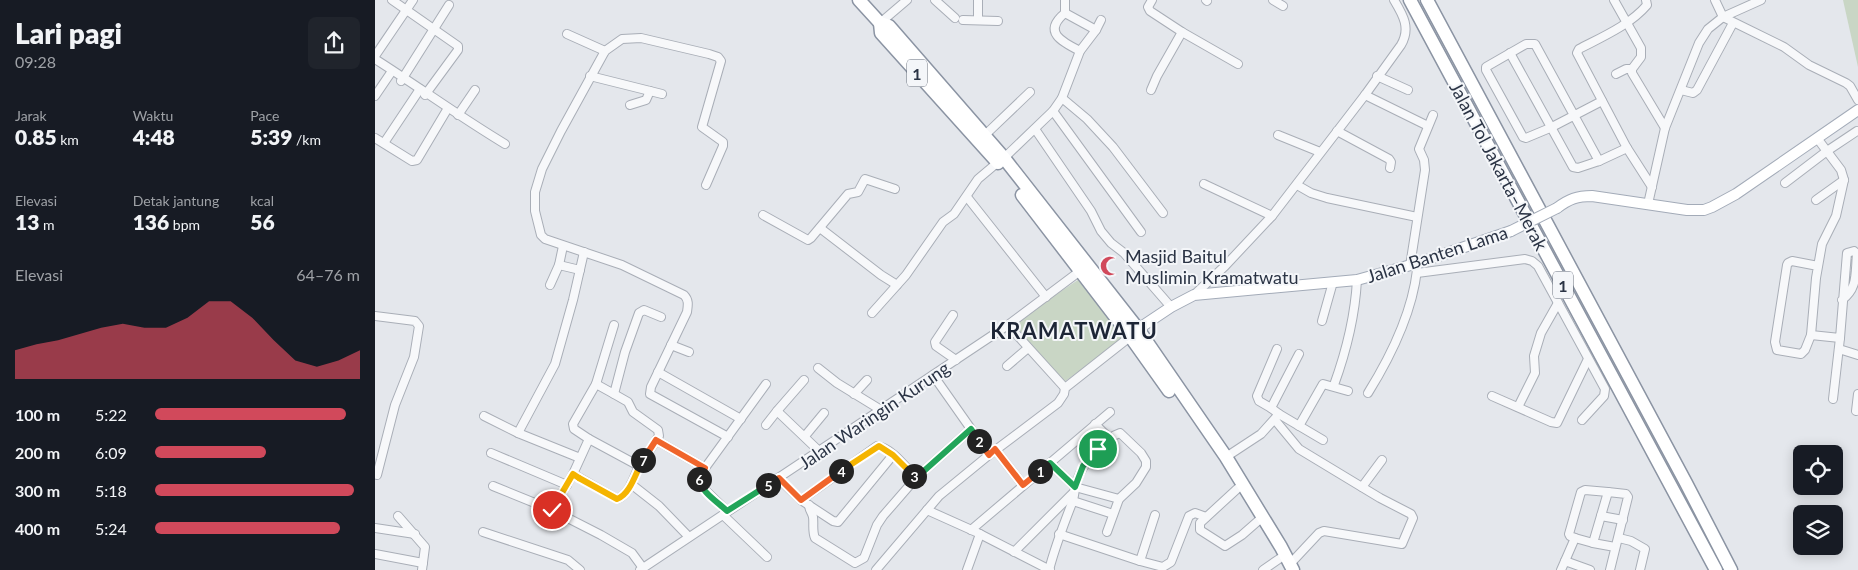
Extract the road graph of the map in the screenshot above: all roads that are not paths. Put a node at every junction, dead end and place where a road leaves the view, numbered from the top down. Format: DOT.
graph roads {
  1 [pos="392,0"];
  2 [pos="413,0"];
  3 [pos="859,0"];
  4 [pos="907,0"];
  5 [pos="935,0"];
  6 [pos="978,0"];
  7 [pos="1065,0"];
  8 [pos="1152,0"];
  9 [pos="1273,0"];
  10 [pos="1394,0"];
  11 [pos="1410,0"];
  12 [pos="1427,0"];
  13 [pos="1614,0"];
  14 [pos="1646,0"];
  15 [pos="1715,0"];
  16 [pos="1756,1"];
  17 [pos="449,5"];
  18 [pos="1283,6"];
  19 [pos="406,10"];
  20 [pos="1065,13"];
  21 [pos="1723,17"];
  22 [pos="955,18"];
  23 [pos="963,20"];
  24 [pos="978,20"];
  25 [pos="1101,20"];
  26 [pos="998,21"];
  27 [pos="1627,22"];
  28 [pos="880,23"];
  29 [pos="1733,23"];
  30 [pos="435,29"];
  31 [pos="1096,30"];
  32 [pos="1182,32"];
  33 [pos="567,34"];
  34 [pos="605,51"];
  35 [pos="1080,51"];
  36 [pos="1510,53"];
  37 [pos="375,58"];
  38 [pos="1238,64"];
  39 [pos="375,65"];
  40 [pos="1632,69"];
  41 [pos="391,72"];
  42 [pos="1616,74"];
  43 [pos="590,76"];
  44 [pos="1377,76"];
  45 [pos="402,80"];
  46 [pos="475,90"];
  47 [pos="1151,90"];
  48 [pos="1408,90"];
  49 [pos="1681,90"];
  50 [pos="650,91"];
  51 [pos="1030,92"];
  52 [pos="422,93"];
  53 [pos="662,94"];
  54 [pos="1365,95"];
  55 [pos="375,96"];
  56 [pos="1062,98"];
  57 [pos="1858,100"];
  58 [pos="1602,101"];
  59 [pos="630,105"];
  60 [pos="1674,107"];
  61 [pos="1858,110"];
  62 [pos="1053,111"];
  63 [pos="451,112"];
  64 [pos="1575,114"];
  65 [pos="1657,114"];
  66 [pos="1433,115"];
  67 [pos="1428,126"];
  68 [pos="1550,128"];
  69 [pos="1665,128"];
  70 [pos="1035,129"];
  71 [pos="1337,131"];
  72 [pos="1857,131"];
  73 [pos="985,134"];
  74 [pos="1278,134"];
  75 [pos="375,138"];
  76 [pos="1817,138"];
  77 [pos="384,143"];
  78 [pos="505,144"];
  79 [pos="1627,148"];
  80 [pos="1827,151"];
  81 [pos="1320,152"];
  82 [pos="1001,160"];
  83 [pos="1599,161"];
  84 [pos="1390,168"];
  85 [pos="1844,180"];
  86 [pos="1785,183"];
  87 [pos="1204,184"];
  88 [pos="706,185"];
  89 [pos="1297,185"];
  90 [pos="1652,187"];
  91 [pos="895,189"];
  92 [pos="967,197"];
  93 [pos="1816,200"];
  94 [pos="1648,204"];
  95 [pos="1163,213"];
  96 [pos="763,214"];
  97 [pos="1272,216"];
  98 [pos="1417,217"];
  99 [pos="820,228"];
  100 [pos="1141,232"];
  101 [pos="563,246"];
  102 [pos="584,252"];
  103 [pos="559,265"];
  104 [pos="1818,266"];
  105 [pos="1415,267"];
  106 [pos="580,270"];
  107 [pos="1080,271"];
  108 [pos="1357,280"];
  109 [pos="1333,282"];
  110 [pos="551,285"];
  111 [pos="897,285"];
  112 [pos="1194,295"];
  113 [pos="1046,297"];
  114 [pos="1842,300"];
  115 [pos="1558,302"];
  116 [pos="1171,307"];
  117 [pos="873,313"];
  118 [pos="953,315"];
  119 [pos="375,316"];
  120 [pos="661,317"];
  121 [pos="1322,320"];
  122 [pos="614,325"];
  123 [pos="1008,325"];
  124 [pos="1134,332"];
  125 [pos="1811,335"];
  126 [pos="1840,338"];
  127 [pos="671,345"];
  128 [pos="1029,348"];
  129 [pos="1277,349"];
  130 [pos="1839,349"];
  131 [pos="689,352"];
  132 [pos="1299,354"];
  133 [pos="1858,355"];
  134 [pos="1587,359"];
  135 [pos="957,360"];
  136 [pos="1007,366"];
  137 [pos="818,368"];
  138 [pos="658,372"];
  139 [pos="933,376"];
  140 [pos="804,380"];
  141 [pos="867,380"];
  142 [pos="595,384"];
  143 [pos="766,384"];
  144 [pos="1333,385"];
  145 [pos="1065,388"];
  146 [pos="1348,390"];
  147 [pos="1368,393"];
  148 [pos="614,394"];
  149 [pos="854,394"];
  150 [pos="1858,394"];
  151 [pos="1492,396"];
  152 [pos="1833,398"];
  153 [pos="1518,407"];
  154 [pos="1271,408"];
  155 [pos="881,410"];
  156 [pos="777,411"];
  157 [pos="1856,411"];
  158 [pos="1110,412"];
  159 [pos="825,413"];
  160 [pos="484,416"];
  161 [pos="1277,417"];
  162 [pos="741,419"];
  163 [pos="1582,420"];
  164 [pos="1095,424"];
  165 [pos="766,425"];
  166 [pos="1299,426"];
  167 [pos="971,429"];
  168 [pos="518,433"];
  169 [pos="805,436"];
  170 [pos="728,437"];
  171 [pos="1110,439"];
  172 [pos="589,440"];
  173 [pos="656,440"];
  174 [pos="1323,440"];
  175 [pos="995,449"];
  176 [pos="819,451"];
  177 [pos="491,453"];
  178 [pos="893,455"];
  179 [pos="989,455"];
  180 [pos="580,458"];
  181 [pos="1226,458"];
  182 [pos="1382,460"];
  183 [pos="1050,463"];
  184 [pos="639,466"];
  185 [pos="705,468"];
  186 [pos="573,474"];
  187 [pos="377,475"];
  188 [pos="779,478"];
  189 [pos="916,478"];
  190 [pos="631,484"];
  191 [pos="567,485"];
  192 [pos="1023,485"];
  193 [pos="493,486"];
  194 [pos="1362,487"];
  195 [pos="1237,488"];
  196 [pos="1075,489"];
  197 [pos="1608,492"];
  198 [pos="1119,499"];
  199 [pos="801,500"];
  200 [pos="1073,501"];
  201 [pos="809,505"];
  202 [pos="552,510"];
  203 [pos="927,510"];
  204 [pos="725,513"];
  205 [pos="1113,514"];
  206 [pos="1155,515"];
  207 [pos="398,516"];
  208 [pos="1601,516"];
  209 [pos="1205,517"];
  210 [pos="1623,520"];
  211 [pos="1258,521"];
  212 [pos="375,528"];
  213 [pos="971,530"];
  214 [pos="483,532"];
  215 [pos="1107,532"];
  216 [pos="415,534"];
  217 [pos="980,534"];
  218 [pos="1059,534"];
  219 [pos="689,537"];
  220 [pos="1575,538"];
  221 [pos="1619,538"];
  222 [pos="1593,543"];
  223 [pos="1615,547"];
  224 [pos="1014,552"];
  225 [pos="375,554"];
  226 [pos="767,557"];
  227 [pos="1140,561"];
  228 [pos="1565,561"];
  229 [pos="423,566"];
  230 [pos="1032,566"];
  231 [pos="1287,566"];
  232 [pos="642,569"];
  233 [pos="581,570"];
  234 [pos="876,570"];
  235 [pos="967,570"];
  236 [pos="1049,570"];
  237 [pos="1263,570"];
  238 [pos="1561,570"];
  239 [pos="1590,570"];
  240 [pos="1610,570"];
  241 [pos="1640,570"];
  242 [pos="1716,570"];
  243 [pos="1731,570"];
  1 -- 19 [label="street"];
  2 -- 19 [label="street"];
  3 -- 28 [label="highway, 1"];
  4 -- 28 [label="street"];
  5 -- 22 [label="street"];
  6 -- 24 [label="street"];
  7 -- 20 [label="street"];
  8 -- 32 [label="street"];
  9 -- 18 [label="street"];
  10 -- 44 [label="street"];
  11 -- 242 [label="highway, Jalan Tol Jakarta–Merak / 1"];
  12 -- 243 [label="highway, Jalan Tol Jakarta–Merak / 1"];
  13 -- 27 [label="street"];
  14 -- 27 [label="street"];
  15 -- 21 [label="street"];
  16 -- 21 [label="street"];
  17 -- 30 [label="street"];
  19 -- 30 [label="street"];
  19 -- 37 [label="street"];
  20 -- 31 [label="street"];
  20 -- 35 [label="street"];
  21 -- 29 [label="street"];
  21 -- 49 [label="street"];
  23 -- 24 [label="street"];
  24 -- 26 [label="street"];
  25 -- 31 [label="street"];
  27 -- 40 [label="street"];
  27 -- 58 [label="street"];
  28 -- 73 [label="highway, 1"];
  28 -- 82 [label="highway, 1"];
  29 -- 49 [label="street"];
  29 -- 57 [label="street"];
  30 -- 45 [label="street"];
  30 -- 52 [label="street"];
  31 -- 35 [label="street"];
  32 -- 38 [label="street"];
  32 -- 47 [label="street"];
  33 -- 34 [label="street"];
  34 -- 43 [label="street"];
  34 -- 88 [label="street"];
  35 -- 56 [label="street"];
  36 -- 64 [label="street"];
  36 -- 68 [label="street"];
  36 -- 68 [label="street"];
  37 -- 41 [label="street"];
  39 -- 41 [label="street"];
  40 -- 42 [label="street"];
  40 -- 65 [label="street"];
  41 -- 45 [label="street"];
  41 -- 55 [label="street"];
  43 -- 50 [label="street"];
  43 -- 101 [label="street"];
  44 -- 48 [label="street"];
  44 -- 54 [label="street"];
  45 -- 52 [label="street"];
  46 -- 63 [label="street"];
  49 -- 60 [label="street"];
  50 -- 53 [label="street"];
  50 -- 59 [label="street"];
  51 -- 73 [label="street"];
  52 -- 63 [label="street"];
  52 -- 77 [label="street"];
  54 -- 67 [label="street"];
  54 -- 71 [label="street"];
  56 -- 62 [label="street"];
  56 -- 95 [label="street"];
  58 -- 64 [label="street"];
  58 -- 79 [label="street"];
  60 -- 65 [label="street"];
  60 -- 69 [label="street"];
  61 -- 76 [label="main road, Jalan Banten Lama"];
  62 -- 70 [label="street"];
  62 -- 100 [label="street"];
  63 -- 77 [label="street"];
  63 -- 78 [label="street"];
  64 -- 68 [label="street"];
  64 -- 83 [label="street"];
  65 -- 69 [label="street"];
  66 -- 67 [label="street"];
  67 -- 98 [label="street"];
  68 -- 83 [label="street"];
  69 -- 90 [label="street"];
  70 -- 82 [label="street"];
  70 -- 116 [label="street"];
  71 -- 81 [label="street"];
  71 -- 84 [label="street"];
  72 -- 80 [label="street"];
  73 -- 82 [label="highway, 1"];
  74 -- 81 [label="street"];
  75 -- 77 [label="street"];
  76 -- 80 [label="street"];
  76 -- 94 [label="main road, Jalan Banten Lama"];
  79 -- 83 [label="street"];
  79 -- 90 [label="street"];
  80 -- 85 [label="street"];
  80 -- 86 [label="street"];
  81 -- 89 [label="street"];
  82 -- 92 [label="street"];
  82 -- 107 [label="highway, 1"];
  82 -- 124 [label="highway, 1"];
  85 -- 93 [label="street"];
  85 -- 104 [label="street"];
  87 -- 97 [label="street"];
  89 -- 97 [label="street"];
  89 -- 98 [label="street"];
  90 -- 94 [label="street"];
  91 -- 99 [label="street"];
  92 -- 111 [label="street"];
  92 -- 113 [label="street"];
  94 -- 105 [label="main road, Jalan Banten Lama, bridge"];
  96 -- 99 [label="street"];
  97 -- 112 [label="street"];
  98 -- 105 [label="street"];
  99 -- 111 [label="street"];
  101 -- 102 [label="street"];
  101 -- 103 [label="street"];
  102 -- 106 [label="street"];
  102 -- 127 [label="street"];
  103 -- 106 [label="street"];
  103 -- 110 [label="street"];
  104 -- 125 [label="street"];
  104 -- 125 [label="street"];
  105 -- 108 [label="main road, Jalan Banten Lama"];
  105 -- 115 [label="street"];
  105 -- 147 [label="street"];
  106 -- 168 [label="street"];
  107 -- 113 [label="street, Jalan Waringin Kurung"];
  107 -- 124 [label="highway, 1"];
  108 -- 109 [label="main road, Jalan Banten Lama"];
  108 -- 144 [label="street"];
  109 -- 112 [label="main road, Jalan Banten Lama"];
  109 -- 121 [label="street"];
  111 -- 117 [label="street"];
  112 -- 116 [label="main road, Jalan Banten Lama"];
  113 -- 123 [label="street, Jalan Waringin Kurung"];
  114 -- 114 [label="street"];
  114 -- 126 [label="street"];
  115 -- 134 [label="street"];
  115 -- 153 [label="street"];
  116 -- 124 [label="main road, Jalan Banten Lama"];
  118 -- 135 [label="street"];
  119 -- 187 [label="street"];
  120 -- 148 [label="street"];
  122 -- 142 [label="street"];
  123 -- 128 [label="street"];
  123 -- 135 [label="street, Jalan Waringin Kurung"];
  124 -- 145 [label="street"];
  124 -- 181 [label="highway, 1"];
  124 -- 195 [label="highway, 1"];
  125 -- 126 [label="street"];
  126 -- 130 [label="street"];
  127 -- 131 [label="street"];
  127 -- 138 [label="street"];
  128 -- 136 [label="street"];
  128 -- 145 [label="street"];
  129 -- 154 [label="street"];
  130 -- 133 [label="street"];
  130 -- 152 [label="street"];
  132 -- 154 [label="street"];
  134 -- 153 [label="street"];
  134 -- 163 [label="street"];
  135 -- 139 [label="street, Jalan Waringin Kurung"];
  137 -- 149 [label="street"];
  138 -- 162 [label="street"];
  138 -- 170 [label="street"];
  139 -- 155 [label="street, Jalan Waringin Kurung"];
  139 -- 167 [label="street"];
  140 -- 156 [label="street"];
  141 -- 149 [label="street"];
  142 -- 148 [label="street"];
  142 -- 172 [label="street"];
  143 -- 162 [label="street"];
  144 -- 146 [label="street"];
  144 -- 166 [label="street"];
  145 -- 175 [label="street"];
  148 -- 173 [label="street"];
  149 -- 155 [label="street"];
  150 -- 157 [label="street"];
  151 -- 153 [label="street"];
  154 -- 161 [label="street"];
  155 -- 176 [label="street, Jalan Waringin Kurung"];
  156 -- 165 [label="street"];
  156 -- 169 [label="street"];
  158 -- 164 [label="street"];
  159 -- 169 [label="street"];
  160 -- 168 [label="street"];
  161 -- 166 [label="street"];
  161 -- 181 [label="street"];
  161 -- 194 [label="street"];
  162 -- 170 [label="street"];
  164 -- 171 [label="street"];
  164 -- 183 [label="street"];
  166 -- 174 [label="street"];
  167 -- 179 [label="street"];
  167 -- 189 [label="street"];
  168 -- 180 [label="street"];
  169 -- 176 [label="street"];
  170 -- 185 [label="street"];
  171 -- 196 [label="street"];
  171 -- 198 [label="street"];
  172 -- 180 [label="street"];
  172 -- 184 [label="street"];
  173 -- 184 [label="street"];
  173 -- 185 [label="street"];
  175 -- 179 [label="street"];
  175 -- 192 [label="street"];
  176 -- 188 [label="street, Jalan Waringin Kurung"];
  177 -- 191 [label="street"];
  178 -- 189 [label="street"];
  178 -- 199 [label="street"];
  178 -- 201 [label="street"];
  179 -- 203 [label="street"];
  180 -- 186 [label="street"];
  181 -- 231 [label="highway, 1"];
  182 -- 194 [label="street"];
  183 -- 192 [label="street"];
  183 -- 196 [label="street"];
  184 -- 190 [label="street"];
  185 -- 204 [label="street"];
  186 -- 190 [label="street"];
  186 -- 191 [label="street"];
  188 -- 199 [label="street"];
  188 -- 204 [label="street, Jalan Waringin Kurung"];
  189 -- 201 [label="street"];
  190 -- 219 [label="street"];
  191 -- 202 [label="street"];
  192 -- 213 [label="street"];
  193 -- 202 [label="street"];
  194 -- 231 [label="street"];
  195 -- 209 [label="street"];
  195 -- 211 [label="highway, 1"];
  196 -- 198 [label="street"];
  196 -- 200 [label="street"];
  196 -- 224 [label="street"];
  197 -- 208 [label="street"];
  197 -- 210 [label="street"];
  197 -- 220 [label="street"];
  198 -- 205 [label="street"];
  199 -- 201 [label="street"];
  200 -- 205 [label="street"];
  200 -- 218 [label="street"];
  202 -- 232 [label="street"];
  203 -- 213 [label="street"];
  203 -- 234 [label="street"];
  204 -- 219 [label="street, Jalan Waringin Kurung"];
  204 -- 226 [label="street"];
  205 -- 215 [label="street"];
  206 -- 227 [label="street"];
  207 -- 216 [label="street"];
  208 -- 210 [label="street"];
  208 -- 222 [label="street"];
  209 -- 211 [label="street"];
  209 -- 227 [label="street"];
  210 -- 221 [label="street"];
  211 -- 231 [label="highway, 1"];
  212 -- 216 [label="street"];
  213 -- 217 [label="street"];
  214 -- 233 [label="street"];
  216 -- 229 [label="street"];
  217 -- 224 [label="street"];
  217 -- 235 [label="street"];
  218 -- 227 [label="street"];
  218 -- 236 [label="street"];
  219 -- 232 [label="street, Jalan Waringin Kurung"];
  220 -- 222 [label="street"];
  220 -- 228 [label="street"];
  221 -- 223 [label="street"];
  221 -- 241 [label="street"];
  222 -- 223 [label="street"];
  223 -- 240 [label="street"];
  224 -- 230 [label="street"];
  225 -- 229 [label="street"];
  228 -- 238 [label="street"];
  228 -- 239 [label="street"];
  230 -- 236 [label="street"];
  231 -- 237 [label="street"];
}
